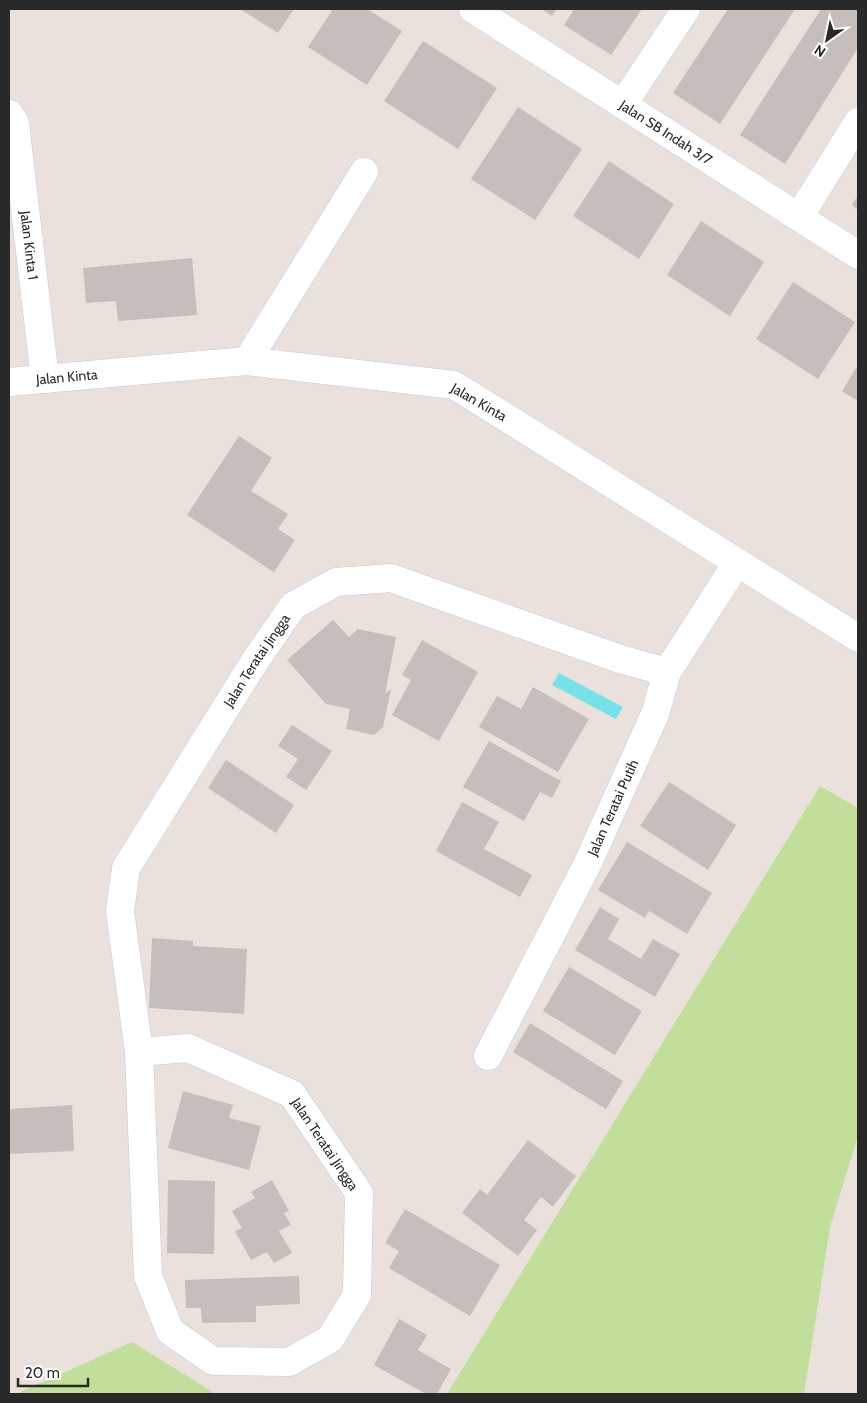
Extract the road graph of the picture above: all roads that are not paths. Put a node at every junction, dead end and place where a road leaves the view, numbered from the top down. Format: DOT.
graph roads {
  1 [pos="474,9"];
  2 [pos="686,9"];
  3 [pos="623,104"];
  4 [pos="9,114"];
  5 [pos="857,128"];
  6 [pos="359,180"];
  7 [pos="799,217"];
  8 [pos="858,255"];
  9 [pos="247,361"];
  10 [pos="45,379"];
  11 [pos="9,382"];
  12 [pos="737,563"];
  13 [pos="858,638"];
  14 [pos="668,672"];
  15 [pos="139,1052"];
  16 [pos="488,1056"];
  1 -- 3 [label="street, Jalan SB Indah 3/7"];
  2 -- 3 [label="street"];
  3 -- 7 [label="street, Jalan SB Indah 3/7"];
  4 -- 10 [label="street, Jalan Kinta 1"];
  5 -- 7 [label="street"];
  6 -- 9 [label="street"];
  7 -- 8 [label="street, Jalan SB Indah 3/7"];
  9 -- 10 [label="street, Jalan Kinta"];
  9 -- 12 [label="street, Jalan Kinta"];
  10 -- 11 [label="street, Jalan Kinta"];
  12 -- 13 [label="street, Jalan Kinta"];
  12 -- 14 [label="street, Jalan Teratai Putih"];
  14 -- 15 [label="street, Jalan Teratai Jingga"];
  14 -- 16 [label="street, Jalan Teratai Putih"];
  15 -- 15 [label="street, Jalan Teratai Jingga"];
}
